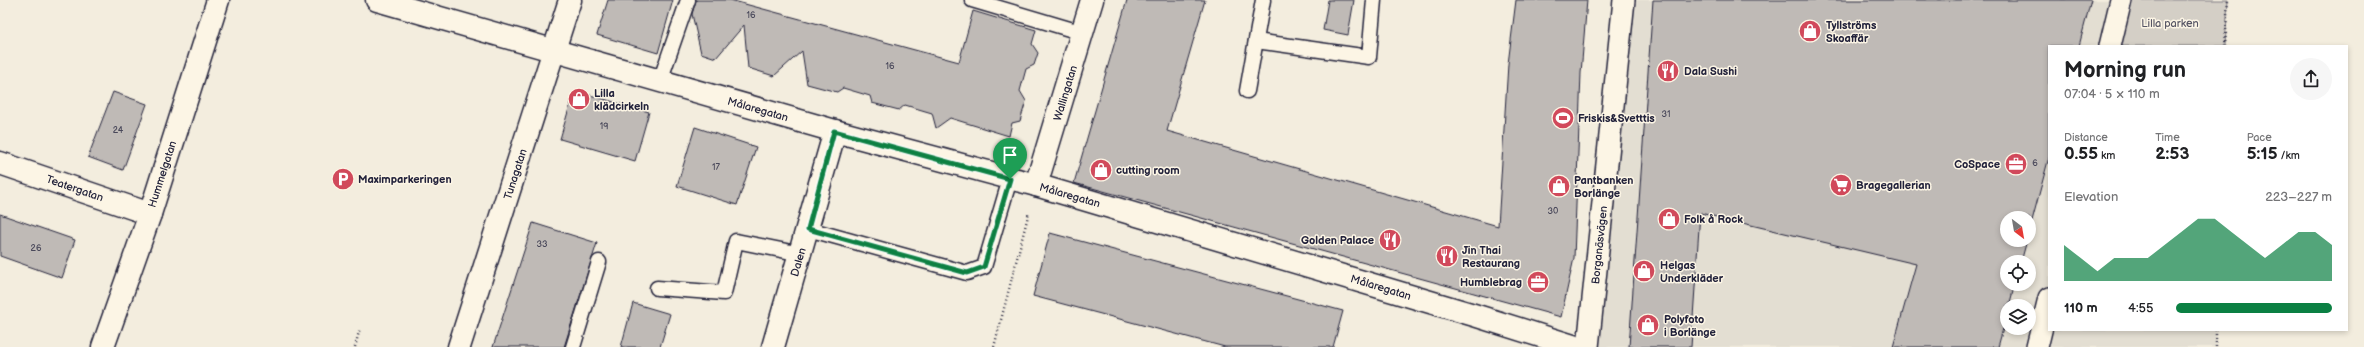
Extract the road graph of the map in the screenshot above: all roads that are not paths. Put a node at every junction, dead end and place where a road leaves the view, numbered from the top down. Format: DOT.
graph roads {
  1 [pos="218,0"];
  2 [pos="377,0"];
  3 [pos="570,0"];
  4 [pos="688,0"];
  5 [pos="972,0"];
  6 [pos="1092,0"];
  7 [pos="1263,0"];
  8 [pos="1374,0"];
  9 [pos="1624,0"];
  10 [pos="2121,0"];
  11 [pos="1083,33"];
  12 [pos="1256,41"];
  13 [pos="2110,45"];
  14 [pos="554,51"];
  15 [pos="660,81"];
  16 [pos="1247,90"];
  17 [pos="834,131"];
  18 [pos="0,163"];
  19 [pos="1010,179"];
  20 [pos="1036,185"];
  21 [pos="150,214"];
  22 [pos="808,229"];
  23 [pos="800,254"];
  24 [pos="599,262"];
  25 [pos="657,288"];
  26 [pos="2048,302"];
  27 [pos="103,347"];
  28 [pos="459,347"];
  29 [pos="573,347"];
  30 [pos="773,347"];
  31 [pos="1576,347"];
  32 [pos="1588,347"];
  33 [pos="2037,347"];
  1 -- 21 [label="street, Hummelgatan"];
  2 -- 14 [label="street, Målaregatan"];
  3 -- 14 [label="street, Tunagatan"];
  4 -- 15 [label="lane"];
  5 -- 11 [label="lane"];
  6 -- 11 [label="street, Wallingatan"];
  7 -- 12 [label="lane"];
  8 -- 12 [label="lane"];
  9 -- 32 [label="street, Borganäsvägen"];
  10 -- 13 [label="street"];
  11 -- 20 [label="street, Wallingatan"];
  12 -- 16 [label="lane"];
  14 -- 15 [label="street, Målaregatan"];
  14 -- 28 [label="street, Tunagatan"];
  15 -- 17 [label="street, Målaregatan"];
  17 -- 19 [label="street, Målaregatan"];
  17 -- 22 [label="street, Dalen"];
  18 -- 21 [label="street, Teatergatan"];
  19 -- 20 [label="street, Målaregatan"];
  19 -- 22 [label="lane"];
  20 -- 31 [label="street, Målaregatan"];
  21 -- 27 [label="street, Hummelgatan"];
  22 -- 23 [label="street, Dalen"];
  23 -- 25 [label="lane"];
  23 -- 30 [label="street, Dalen"];
  24 -- 29 [label="lane"];
  26 -- 33 [label="street"];
}
